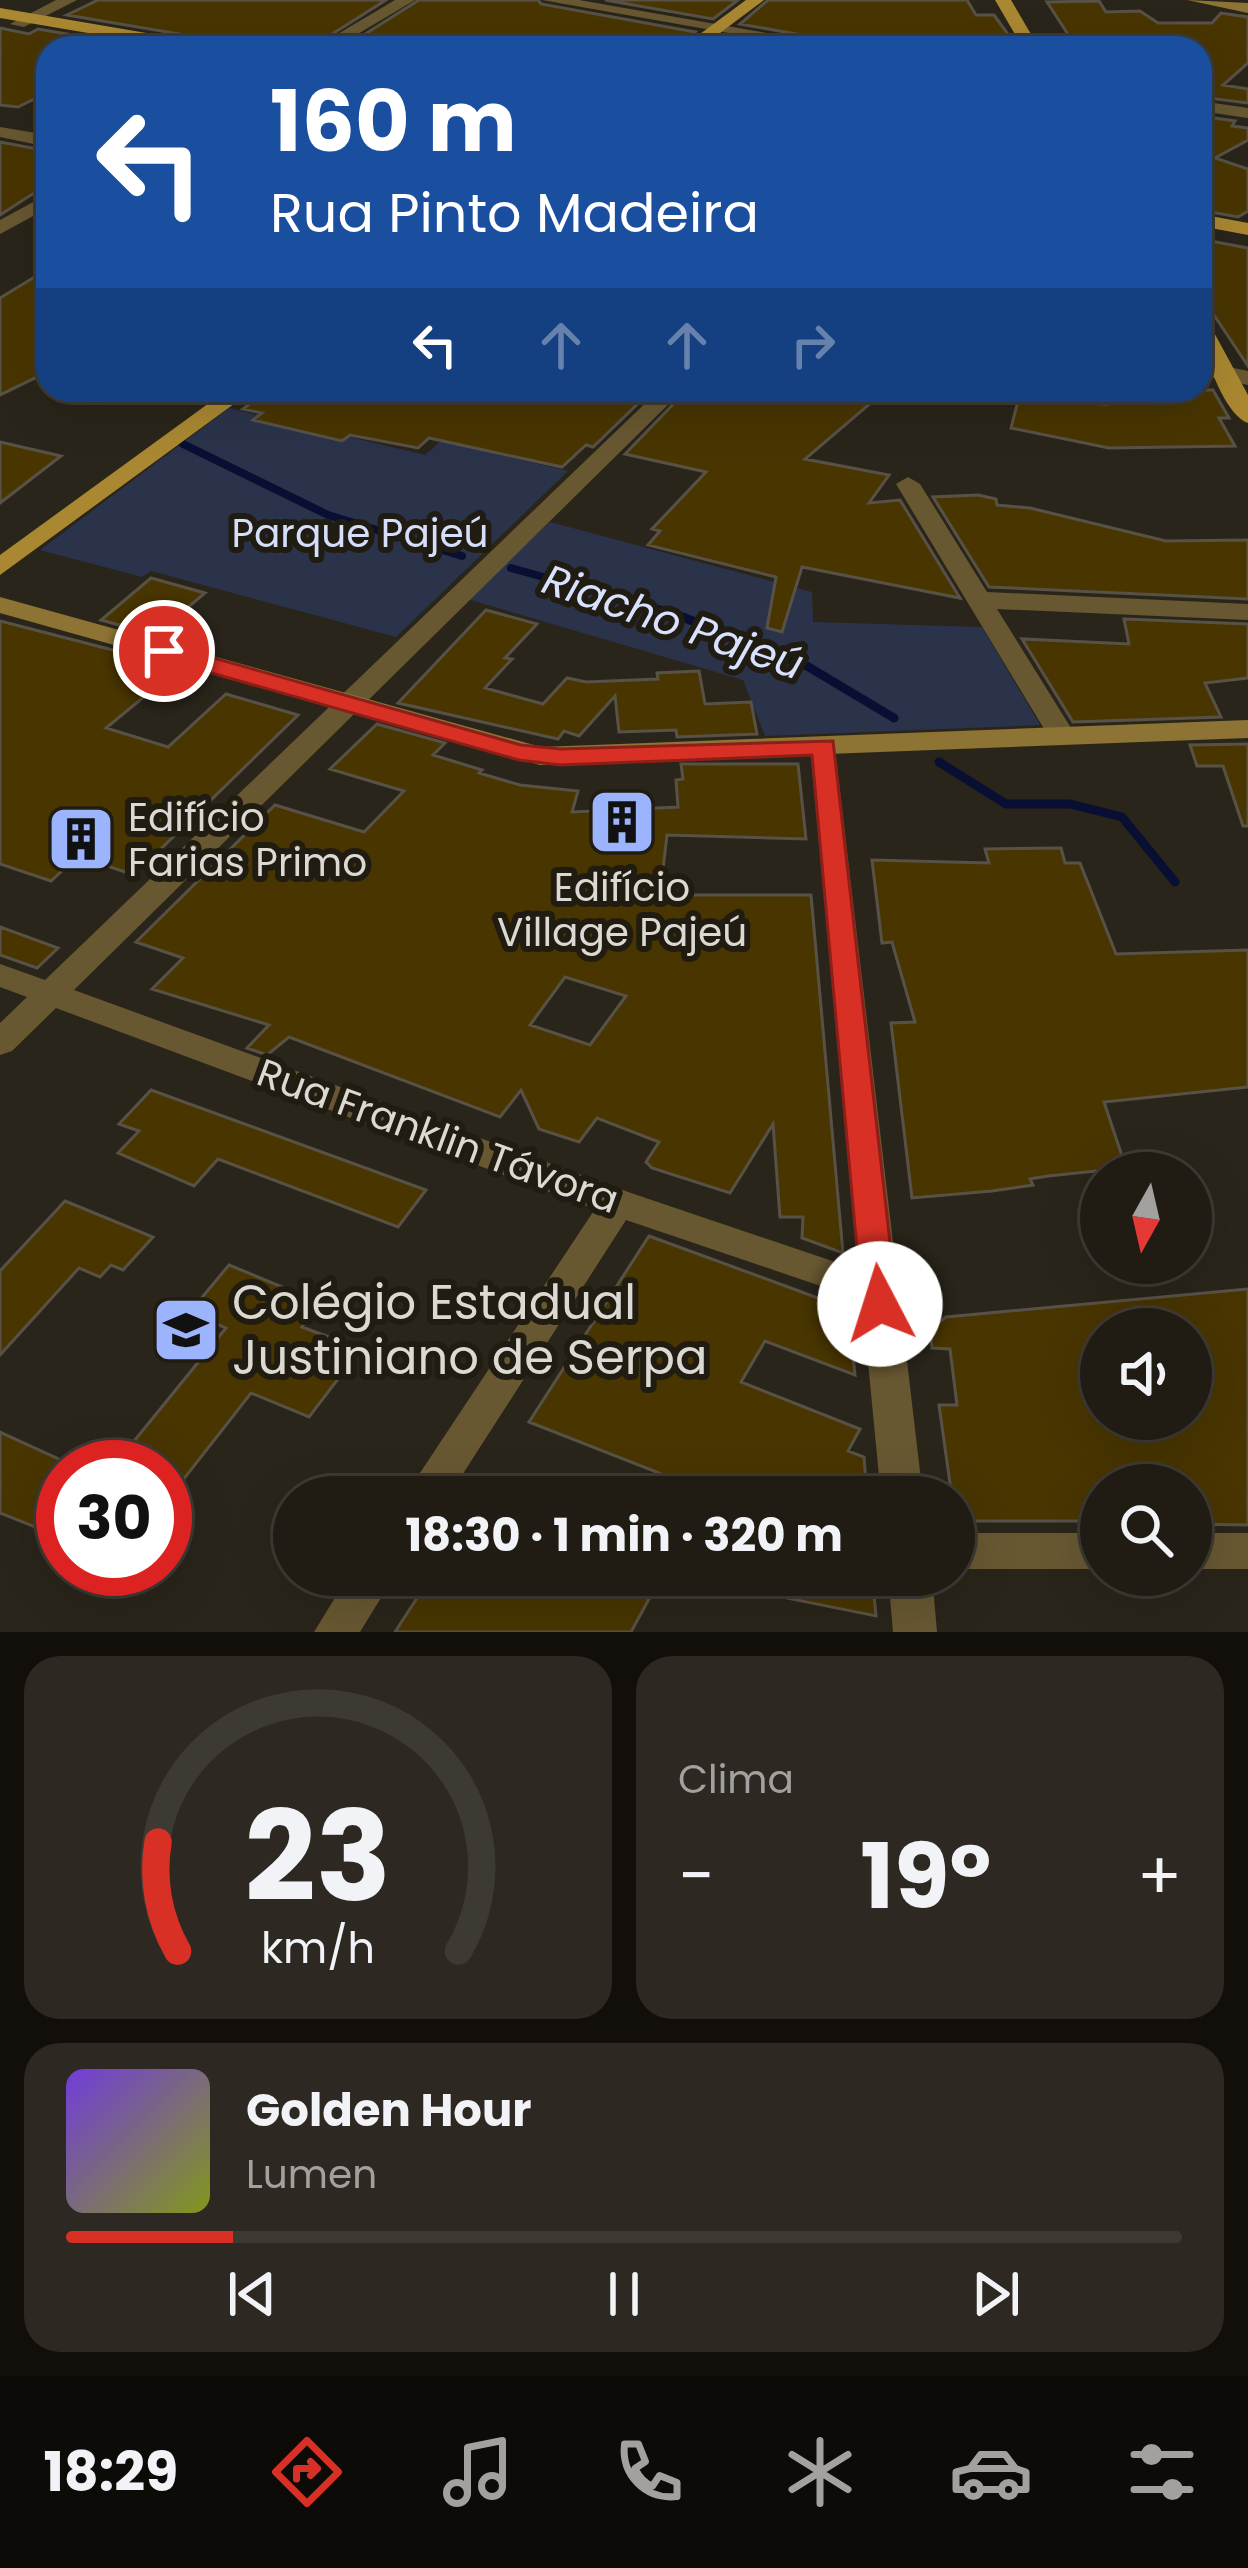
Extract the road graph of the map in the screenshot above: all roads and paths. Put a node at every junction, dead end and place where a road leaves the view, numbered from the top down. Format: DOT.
graph roads {
  1 [pos="69,0"];
  2 [pos="407,0"];
  3 [pos="550,0"];
  4 [pos="756,0"];
  5 [pos="777,0"];
  6 [pos="1003,0"];
  7 [pos="1195,0"];
  8 [pos="1248,8"];
  9 [pos="12,19"];
  10 [pos="718,27"];
  11 [pos="737,30"];
  12 [pos="94,36"];
  13 [pos="125,36"];
  14 [pos="343,36"];
  15 [pos="706,36"];
  16 [pos="729,36"];
  17 [pos="773,36"];
  18 [pos="1024,36"];
  19 [pos="1212,108"];
  20 [pos="1248,113"];
  21 [pos="0,131"];
  22 [pos="36,138"];
  23 [pos="36,207"];
  24 [pos="1212,222"];
  25 [pos="0,228"];
  26 [pos="1248,229"];
  27 [pos="1212,234"];
  28 [pos="1248,240"];
  29 [pos="1212,343"];
  30 [pos="1237,375"];
  31 [pos="194,402"];
  32 [pos="226,402"];
  33 [pos="661,402"];
  34 [pos="1248,416"];
  35 [pos="908,484"];
  36 [pos="0,541"];
  37 [pos="0,567"];
  38 [pos="982,601"];
  39 [pos="0,605"];
  40 [pos="1248,611"];
  41 [pos="347,703"];
  42 [pos="1248,728"];
  43 [pos="1062,736"];
  44 [pos="824,746"];
  45 [pos="0,975"];
  46 [pos="50,994"];
  47 [pos="0,1043"];
  48 [pos="618,1203"];
  49 [pos="878,1292"];
  50 [pos="439,1476"];
  51 [pos="900,1476"];
  52 [pos="975,1550"];
  53 [pos="1080,1551"];
  54 [pos="1212,1551"];
  55 [pos="1248,1551"];
  56 [pos="360,1596"];
  57 [pos="912,1596"];
  58 [pos="336,1632"];
  59 [pos="915,1632"];
  1 -- 9 [label="street"];
  2 -- 14 [label="street"];
  3 -- 10 [label="street"];
  4 -- 10 [label="main road"];
  5 -- 11 [label="main road"];
  6 -- 18 [label="main road"];
  7 -- 8 [label="main road"];
  9 -- 12 [label="main road"];
  9 -- 13 [label="main road"];
  10 -- 11 [label="street"];
  10 -- 15 [label="main road"];
  11 -- 16 [label="main road"];
  11 -- 17 [label="street"];
  19 -- 20 [label="street"];
  21 -- 22 [label="street"];
  23 -- 25 [label="street"];
  24 -- 26 [label="main road"];
  27 -- 28 [label="main road"];
  29 -- 30 [label="main road"];
  30 -- 34 [label="main road"];
  31 -- 36 [label="main road"];
  32 -- 37 [label="main road"];
  33 -- 41 [label="street"];
  35 -- 38 [label="street"];
  38 -- 40 [label="street"];
  38 -- 43 [label="street"];
  39 -- 41 [label="main road"];
  41 -- 44 [label="main road"];
  41 -- 46 [label="street"];
  42 -- 43 [label="main road"];
  43 -- 44 [label="main road"];
  44 -- 49 [label="street"];
  45 -- 46 [label="street, Rua Franklin Távora"];
  46 -- 47 [label="street"];
  46 -- 48 [label="street, Rua Franklin Távora"];
  48 -- 49 [label="street, Rua Franklin Távora"];
  48 -- 50 [label="street"];
  49 -- 51 [label="street"];
  52 -- 53 [label="street"];
  54 -- 55 [label="street"];
  56 -- 58 [label="street"];
  57 -- 59 [label="street"];
}
